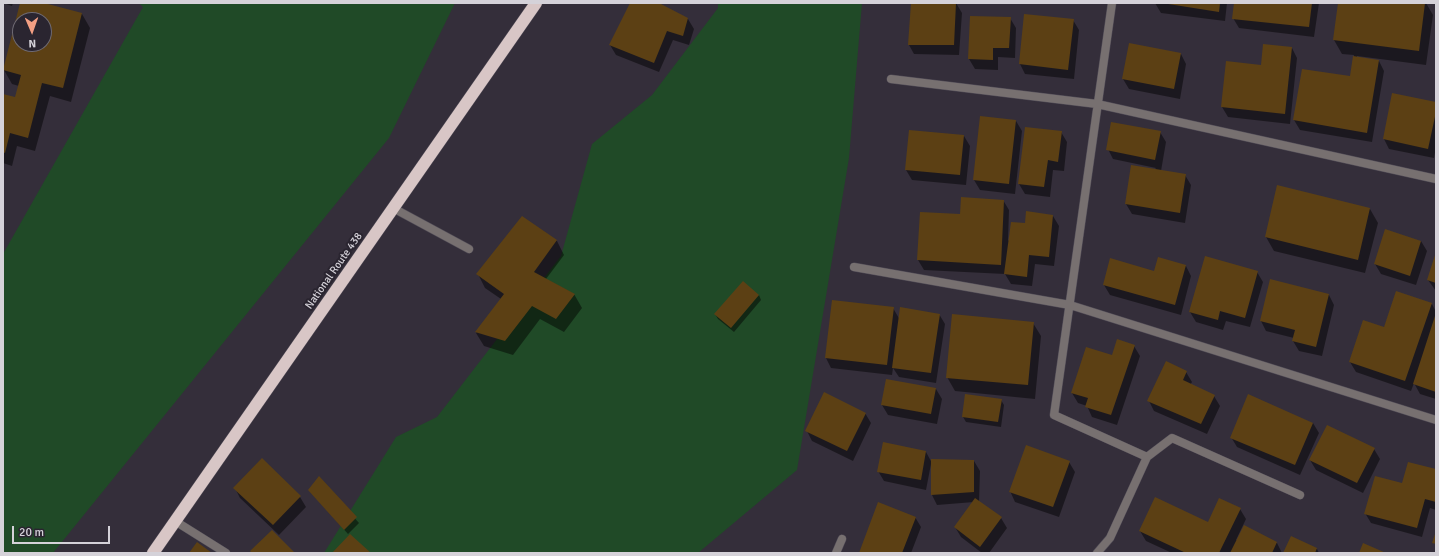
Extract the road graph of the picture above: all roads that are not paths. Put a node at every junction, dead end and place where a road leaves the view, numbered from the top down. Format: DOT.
graph roads {
  1 [pos="536,3"];
  2 [pos="1112,3"];
  3 [pos="891,79"];
  4 [pos="1097,104"];
  5 [pos="1436,179"];
  6 [pos="393,208"];
  7 [pos="469,249"];
  8 [pos="854,267"];
  9 [pos="1070,305"];
  10 [pos="1436,420"];
  11 [pos="1147,457"];
  12 [pos="1300,495"];
  13 [pos="176,521"];
  14 [pos="842,539"];
  15 [pos="154,553"];
  16 [pos="226,553"];
  17 [pos="836,553"];
  18 [pos="1097,553"];
  1 -- 6 [label="highway, National Route 438"];
  2 -- 4 [label="street"];
  3 -- 4 [label="street"];
  4 -- 5 [label="street"];
  4 -- 9 [label="street"];
  6 -- 7 [label="street"];
  6 -- 13 [label="highway, National Route 438"];
  8 -- 9 [label="street"];
  9 -- 10 [label="street"];
  9 -- 11 [label="street"];
  11 -- 12 [label="street"];
  11 -- 18 [label="street"];
  13 -- 15 [label="highway, National Route 438"];
  13 -- 16 [label="street"];
  14 -- 17 [label="street"];
}
